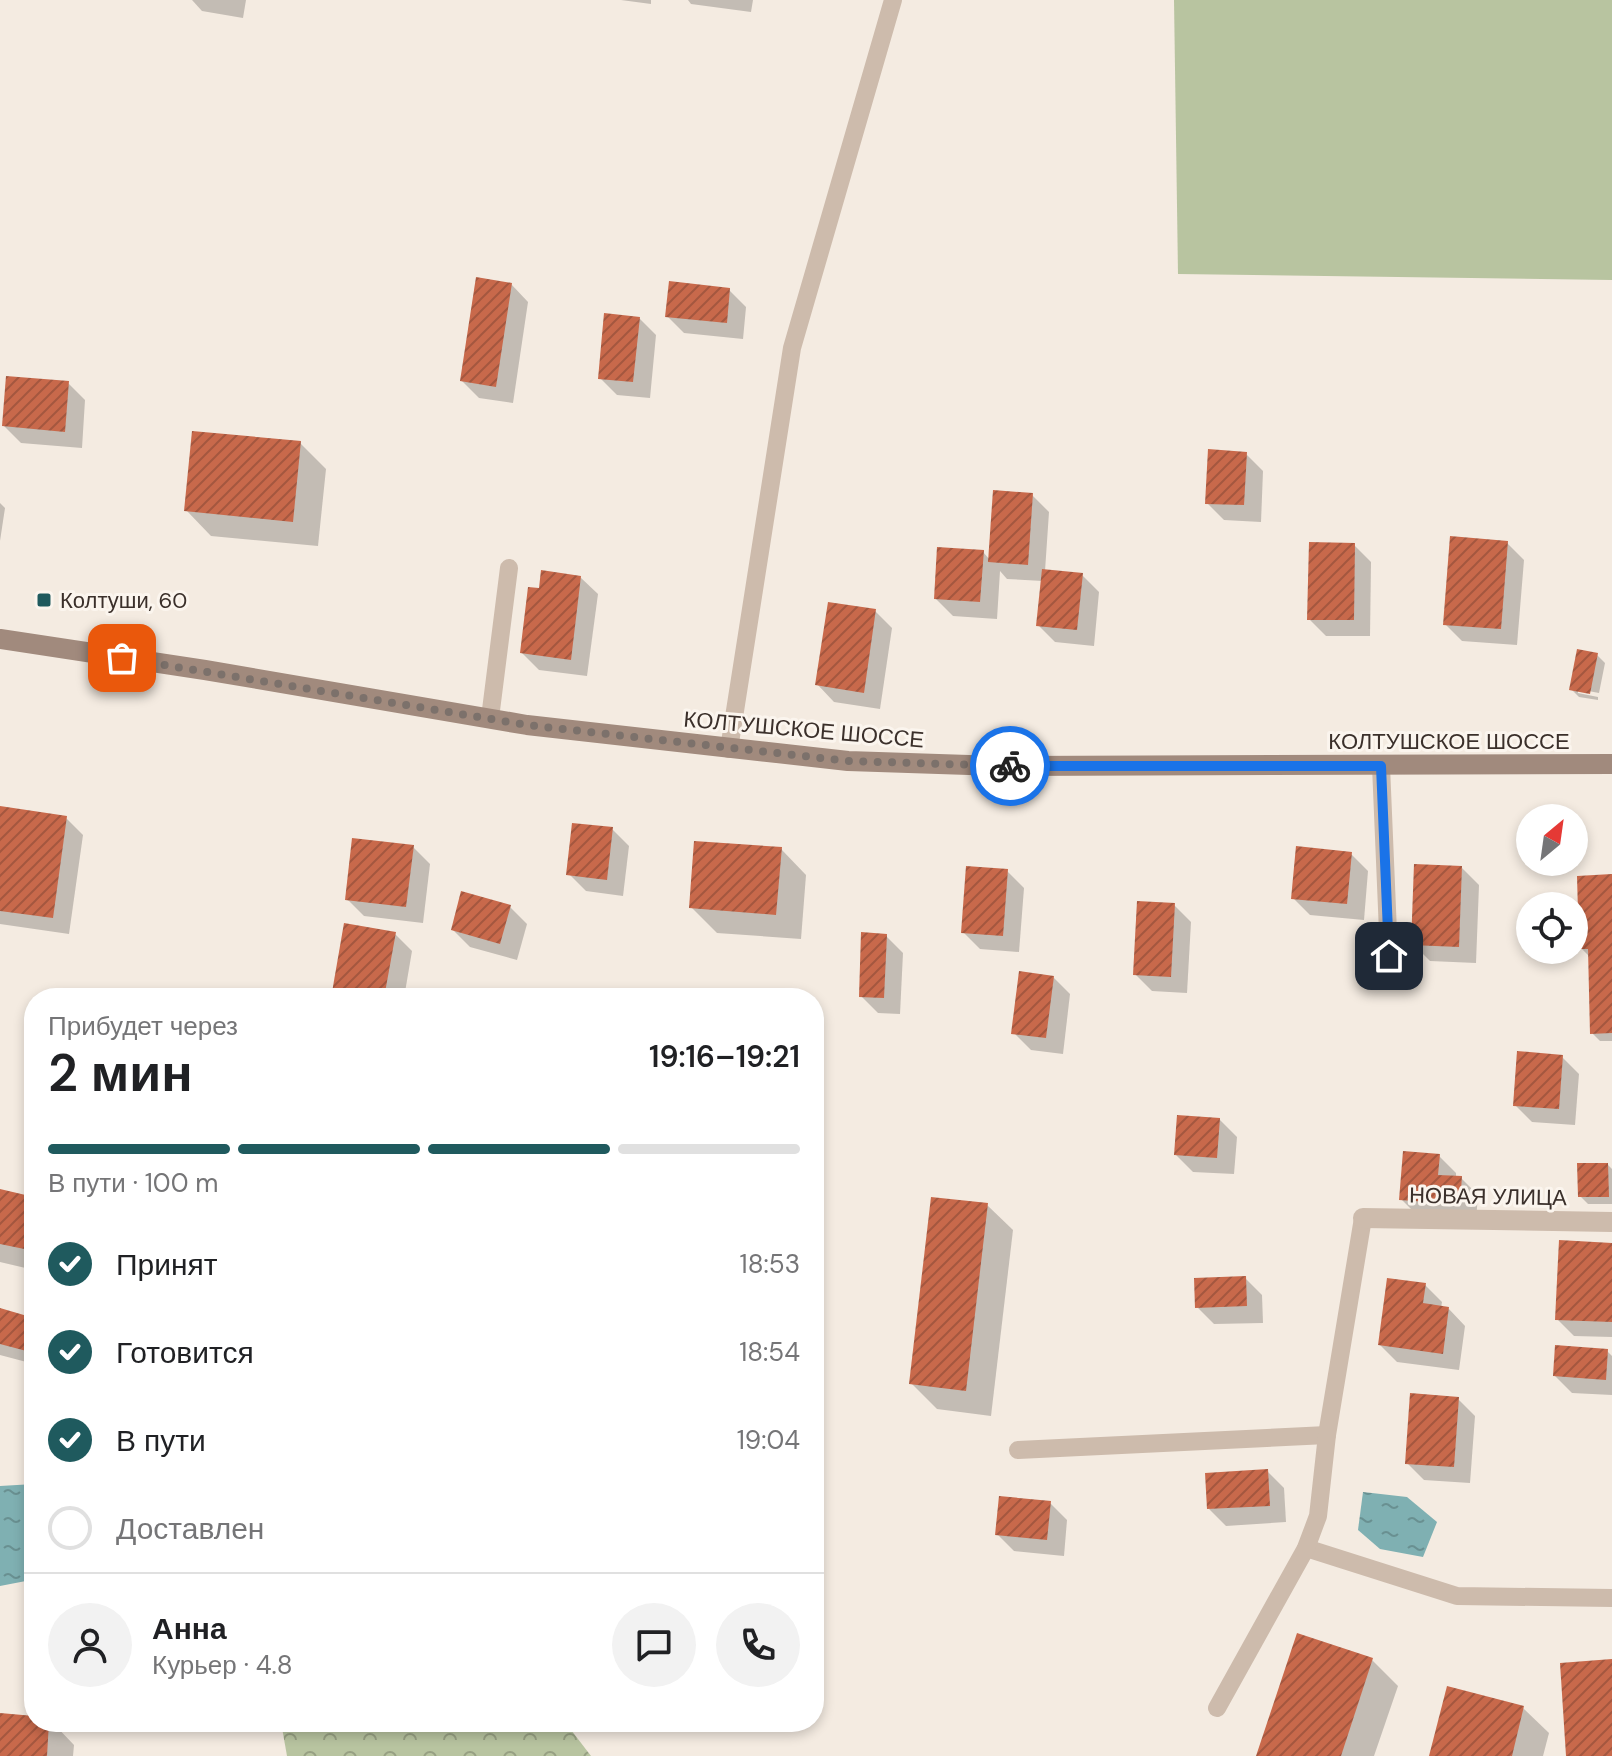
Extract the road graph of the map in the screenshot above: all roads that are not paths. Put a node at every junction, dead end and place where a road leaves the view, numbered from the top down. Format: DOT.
graph roads {
  1 [pos="893,0"];
  2 [pos="509,568"];
  3 [pos="0,639"];
  4 [pos="490,718"];
  5 [pos="729,749"];
  6 [pos="1612,764"];
  7 [pos="1381,766"];
  8 [pos="1389,956"];
  9 [pos="1363,1218"];
  10 [pos="1612,1222"];
  11 [pos="1327,1435"];
  12 [pos="1018,1450"];
  13 [pos="1306,1548"];
  14 [pos="1612,1598"];
  15 [pos="1217,1708"];
  1 -- 5 [label="lane"];
  2 -- 4 [label="lane"];
  3 -- 4 [label="main road, КОЛТУШСКОЕ ШОССЕ"];
  4 -- 5 [label="main road, КОЛТУШСКОЕ ШОССЕ"];
  5 -- 7 [label="main road, КОЛТУШСКОЕ ШОССЕ"];
  6 -- 7 [label="main road, КОЛТУШСКОЕ ШОССЕ"];
  7 -- 8 [label="lane"];
  9 -- 10 [label="street, НОВАЯ УЛИЦА"];
  9 -- 11 [label="lane"];
  11 -- 12 [label="lane"];
  11 -- 13 [label="lane"];
  13 -- 14 [label="lane"];
  13 -- 15 [label="lane"];
}
